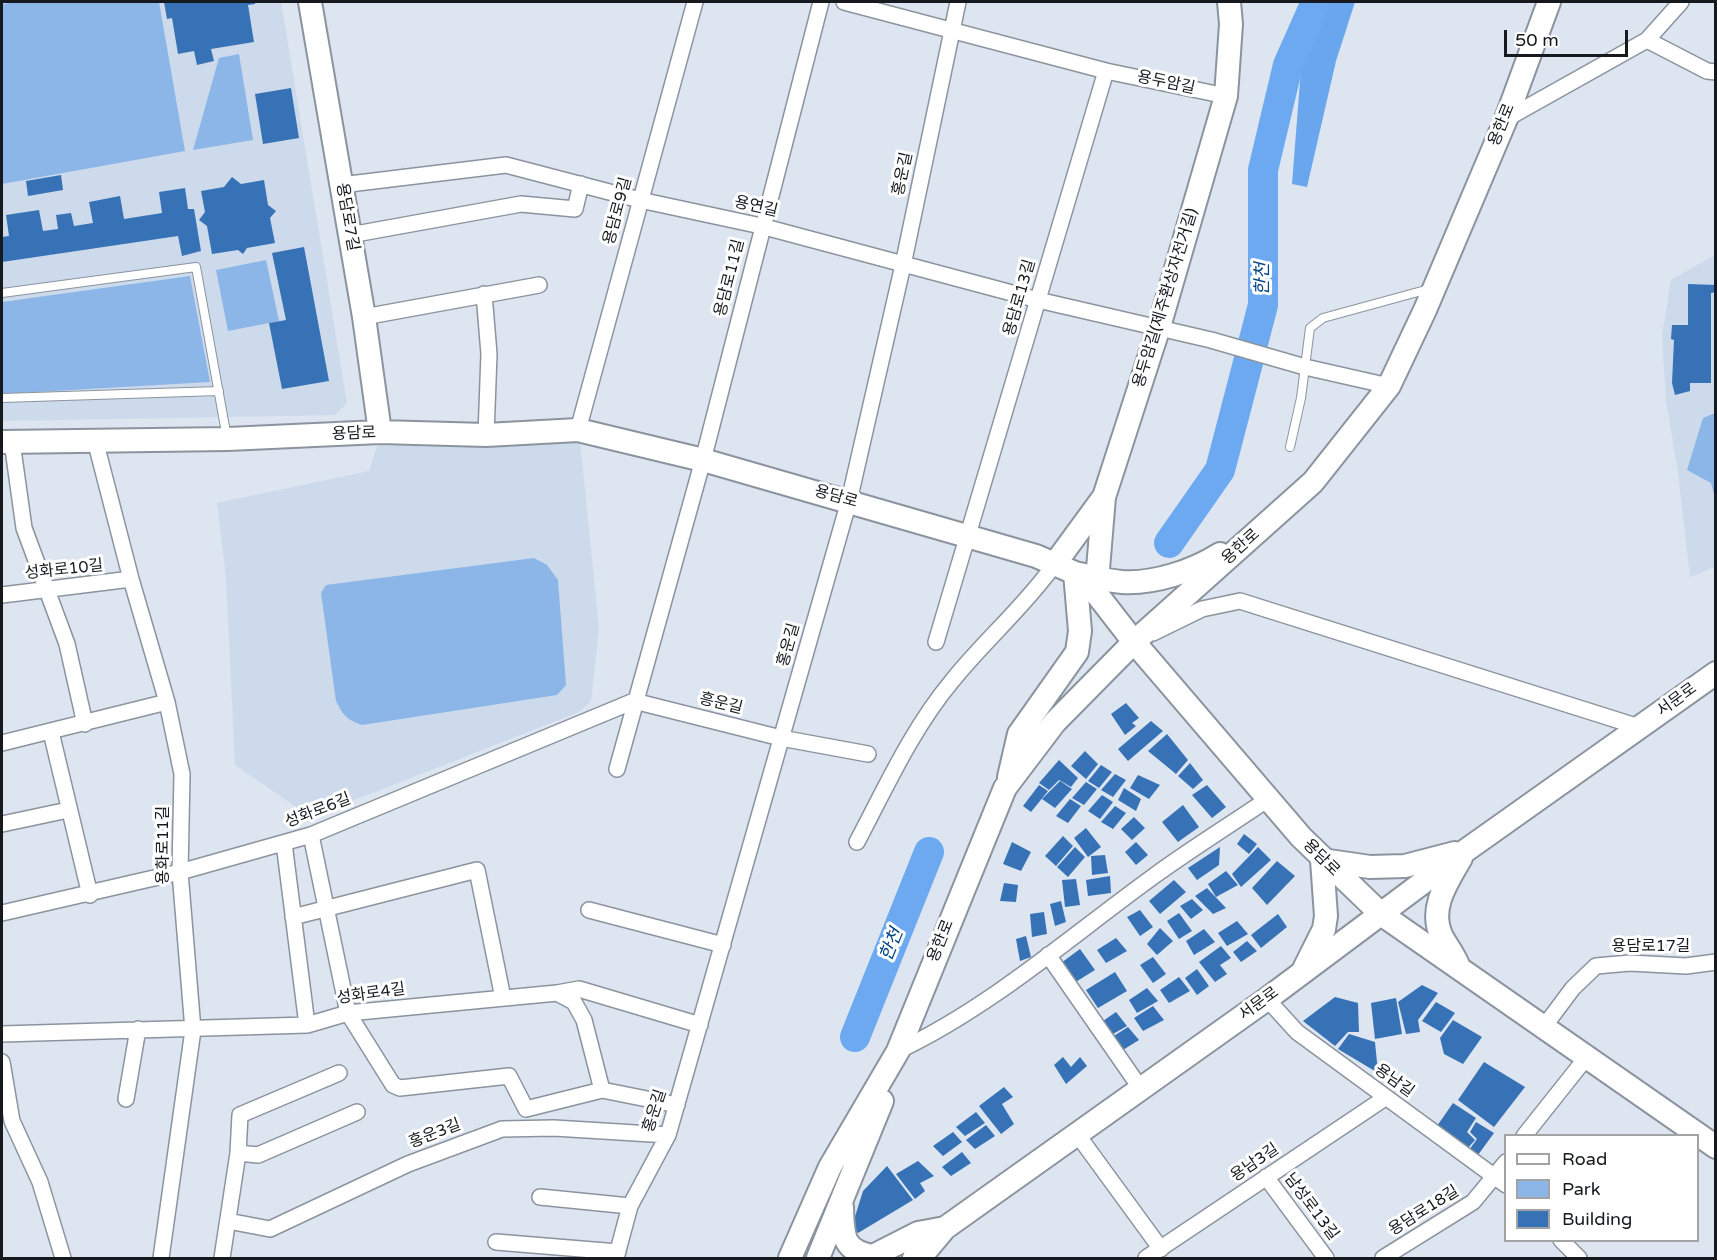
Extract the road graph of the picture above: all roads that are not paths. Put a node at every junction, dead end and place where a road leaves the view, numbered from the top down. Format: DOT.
graph roads {
  1 [pos="310,2"];
  2 [pos="695,2"];
  3 [pos="821,2"];
  4 [pos="844,2"];
  5 [pos="958,2"];
  6 [pos="1229,2"];
  7 [pos="1549,2"];
  8 [pos="1681,2"];
  9 [pos="951,28"];
  10 [pos="1647,40"];
  11 [pos="1106,71"];
  12 [pos="1716,72"];
  13 [pos="1226,96"];
  14 [pos="1506,119"];
  15 [pos="581,184"];
  16 [pos="341,185"];
  17 [pos="640,200"];
  18 [pos="761,226"];
  19 [pos="350,235"];
  20 [pos="903,265"];
  21 [pos="540,285"];
  22 [pos="1435,287"];
  23 [pos="2,292"];
  24 [pos="484,294"];
  25 [pos="1038,300"];
  26 [pos="364,317"];
  27 [pos="1159,327"];
  28 [pos="1305,367"];
  29 [pos="1389,386"];
  30 [pos="219,391"];
  31 [pos="2,398"];
  32 [pos="578,430"];
  33 [pos="380,432"];
  34 [pos="486,435"];
  35 [pos="228,439"];
  36 [pos="95,440"];
  37 [pos="7,442"];
  38 [pos="1290,447"];
  39 [pos="703,460"];
  40 [pos="1104,497"];
  41 [pos="849,501"];
  42 [pos="1260,530"];
  43 [pos="969,536"];
  44 [pos="1054,564"];
  45 [pos="130,579"];
  46 [pos="1090,581"];
  47 [pos="47,590"];
  48 [pos="2,595"];
  49 [pos="936,642"];
  50 [pos="1134,642"];
  51 [pos="1716,673"];
  52 [pos="634,701"];
  53 [pos="167,702"];
  54 [pos="85,724"];
  55 [pos="1639,728"];
  56 [pos="51,732"];
  57 [pos="781,738"];
  58 [pos="2,743"];
  59 [pos="868,754"];
  60 [pos="617,769"];
  61 [pos="1006,787"];
  62 [pos="1268,799"];
  63 [pos="68,810"];
  64 [pos="2,824"];
  65 [pos="311,835"];
  66 [pos="857,842"];
  67 [pos="284,843"];
  68 [pos="1465,851"];
  69 [pos="1322,860"];
  70 [pos="180,872"];
  71 [pos="90,895"];
  72 [pos="326,908"];
  73 [pos="590,910"];
  74 [pos="2,913"];
  75 [pos="1381,914"];
  76 [pos="293,917"];
  77 [pos="723,945"];
  78 [pos="1048,955"];
  79 [pos="1716,962"];
  80 [pos="1462,972"];
  81 [pos="1301,973"];
  82 [pos="557,993"];
  83 [pos="503,998"];
  84 [pos="1267,999"];
  85 [pos="348,1013"];
  86 [pos="307,1025"];
  87 [pos="700,1025"];
  88 [pos="1543,1028"];
  89 [pos="138,1029"];
  90 [pos="193,1030"];
  91 [pos="2,1034"];
  92 [pos="895,1057"];
  93 [pos="1586,1058"];
  94 [pos="2,1062"];
  95 [pos="339,1073"];
  96 [pos="1141,1089"];
  97 [pos="602,1090"];
  98 [pos="1385,1098"];
  99 [pos="126,1099"];
  100 [pos="677,1105"];
  101 [pos="357,1112"];
  102 [pos="851,1134"];
  103 [pos="1077,1134"];
  104 [pos="1526,1134"];
  105 [pos="1697,1134"];
  106 [pos="668,1135"];
  107 [pos="1699,1135"];
  108 [pos="1716,1147"];
  109 [pos="238,1153"];
  110 [pos="1266,1177"];
  111 [pos="1501,1180"];
  112 [pos="540,1197"];
  113 [pos="840,1204"];
  114 [pos="630,1206"];
  115 [pos="228,1221"];
  116 [pos="945,1228"];
  117 [pos="496,1242"];
  118 [pos="1563,1242"];
  119 [pos="1161,1249"];
  120 [pos="617,1256"];
  121 [pos="871,1257"];
  122 [pos="63,1258"];
  123 [pos="161,1258"];
  124 [pos="222,1258"];
  125 [pos="790,1258"];
  126 [pos="818,1258"];
  127 [pos="914,1258"];
  128 [pos="1146,1258"];
  129 [pos="1326,1258"];
  130 [pos="1383,1258"];
  131 [pos="1579,1258"];
  1 -- 16 [label="main road, 용담로7길"];
  2 -- 17 [label="street, 용담로9길"];
  3 -- 18 [label="street, 용담로11길"];
  4 -- 9 [label="street"];
  5 -- 9 [label="street, 홍운길"];
  6 -- 13 [label="main road, 용두암길(제주환상자전거길)"];
  7 -- 14 [label="main road, 용한로"];
  8 -- 10 [label="street"];
  9 -- 11 [label="street"];
  9 -- 20 [label="street, 홍운길"];
  10 -- 12 [label="street"];
  10 -- 14 [label="street"];
  11 -- 13 [label="street, 용두암길"];
  11 -- 25 [label="street, 용담로13길"];
  13 -- 27 [label="main road, 용두암길(제주환상자전거길)"];
  14 -- 22 [label="main road, 용한로"];
  15 -- 16 [label="street, 용연길"];
  15 -- 17 [label="street, 용연길"];
  15 -- 19 [label="street"];
  16 -- 19 [label="main road, 용담로7길"];
  17 -- 18 [label="street, 용연길"];
  17 -- 32 [label="street, 용담로9길"];
  18 -- 20 [label="street, 용연길"];
  18 -- 39 [label="street, 용담로11길"];
  19 -- 26 [label="main road, 용담로7길"];
  20 -- 25 [label="street, 용연길"];
  20 -- 41 [label="street, 홍운길"];
  21 -- 24 [label="street"];
  22 -- 28 [label="lane"];
  22 -- 29 [label="main road, 용한로"];
  23 -- 30 [label="lane"];
  24 -- 26 [label="street"];
  24 -- 34 [label="street"];
  25 -- 27 [label="street, 용연길"];
  25 -- 43 [label="street, 용담로13길"];
  26 -- 33 [label="main road, 용담로7길"];
  27 -- 28 [label="street, 용연길"];
  27 -- 40 [label="main road, 용두암길(제주환상자전거길)"];
  28 -- 29 [label="street, 용연길"];
  28 -- 38 [label="lane"];
  29 -- 42 [label="main road, 용한로"];
  30 -- 31 [label="lane"];
  30 -- 35 [label="lane"];
  32 -- 34 [label="main road, 용담로"];
  32 -- 39 [label="main road, 용담로"];
  33 -- 34 [label="main road, 용담로"];
  33 -- 35 [label="main road, 용담로"];
  35 -- 36 [label="main road, 용담로"];
  36 -- 37 [label="main road, 용담로"];
  36 -- 45 [label="street, 용화로11길"];
  37 -- 47 [label="street"];
  39 -- 41 [label="main road, 용담로"];
  39 -- 52 [label="street"];
  40 -- 44 [label="main road"];
  40 -- 46 [label="main road, 용두암길(제주환상자전거길)"];
  41 -- 43 [label="main road, 용담로"];
  41 -- 57 [label="street, 홍운길"];
  42 -- 46 [label="main road"];
  42 -- 50 [label="main road, 용한로"];
  43 -- 44 [label="main road, 용담로"];
  43 -- 49 [label="street"];
  44 -- 46 [label="main road, 용담로"];
  44 -- 66 [label="street"];
  45 -- 47 [label="street, 성화로10길"];
  45 -- 53 [label="street, 용화로11길"];
  46 -- 50 [label="main road, 용담로"];
  46 -- 61 [label="main road, 용두암길(제주환상자전거길)"];
  47 -- 48 [label="street, 성화로10길"];
  47 -- 54 [label="street"];
  50 -- 55 [label="street"];
  50 -- 61 [label="main road, 용한로"];
  50 -- 62 [label="main road, 용담로"];
  51 -- 55 [label="main road, 서문로"];
  52 -- 57 [label="street, 흥운길"];
  52 -- 60 [label="street"];
  52 -- 65 [label="street, 성화로6길"];
  53 -- 54 [label="street"];
  53 -- 70 [label="street, 용화로11길"];
  54 -- 56 [label="street"];
  55 -- 68 [label="main road, 서문로"];
  56 -- 58 [label="street"];
  56 -- 63 [label="street"];
  57 -- 59 [label="street, 흥운길"];
  57 -- 77 [label="street, 홍운길"];
  61 -- 92 [label="main road, 용한로"];
  62 -- 69 [label="main road, 용담로"];
  62 -- 78 [label="street"];
  63 -- 64 [label="street"];
  63 -- 71 [label="street"];
  65 -- 67 [label="street, 성화로6길"];
  65 -- 72 [label="street"];
  67 -- 70 [label="street, 성화로6길"];
  67 -- 76 [label="street"];
  68 -- 69 [label="main road"];
  68 -- 75 [label="main road, 서문로"];
  68 -- 80 [label="main road"];
  69 -- 75 [label="main road, 용담로"];
  69 -- 81 [label="main road"];
  70 -- 71 [label="street, 성화로6길"];
  70 -- 90 [label="street, 용화로11길"];
  71 -- 74 [label="street, 성화로6길"];
  72 -- 76 [label="street"];
  72 -- 83 [label="street"];
  72 -- 85 [label="street"];
  73 -- 77 [label="street"];
  75 -- 80 [label="main road, 용담로"];
  75 -- 81 [label="main road, 서문로"];
  76 -- 86 [label="street"];
  77 -- 87 [label="street, 홍운길"];
  78 -- 92 [label="street"];
  78 -- 96 [label="street"];
  79 -- 88 [label="street, 용담로17길"];
  80 -- 88 [label="main road, 용담로"];
  81 -- 84 [label="main road, 서문로"];
  82 -- 83 [label="street, 성화로4길"];
  82 -- 87 [label="street, 성화로4길"];
  82 -- 97 [label="street"];
  83 -- 85 [label="street, 성화로4길"];
  84 -- 96 [label="main road, 서문로"];
  84 -- 98 [label="street, 용남길"];
  85 -- 86 [label="street, 성화로4길"];
  85 -- 97 [label="street"];
  86 -- 90 [label="street, 성화로4길"];
  87 -- 100 [label="street, 홍운길"];
  88 -- 93 [label="main road, 용담로"];
  89 -- 90 [label="street, 성화로4길"];
  89 -- 91 [label="street, 성화로4길"];
  89 -- 99 [label="street"];
  90 -- 123 [label="street, 용화로11길"];
  92 -- 102 [label="main road, 용한로"];
  92 -- 113 [label="main road, 용한로"];
  93 -- 104 [label="street"];
  93 -- 105 [label="main road, 용담로"];
  94 -- 122 [label="street"];
  95 -- 109 [label="street"];
  96 -- 103 [label="main road, 서문로"];
  97 -- 100 [label="street"];
  98 -- 110 [label="street, 용남3길"];
  98 -- 111 [label="street, 용남길"];
  100 -- 106 [label="street, 홍운길"];
  101 -- 109 [label="street"];
  102 -- 113 [label="main road"];
  102 -- 125 [label="main road, 용한로"];
  103 -- 116 [label="main road, 서문로"];
  103 -- 119 [label="street"];
  106 -- 114 [label="street, 홍운길"];
  106 -- 115 [label="street, 홍운3길"];
  107 -- 108 [label="main road, 용담로"];
  109 -- 115 [label="street"];
  110 -- 119 [label="street, 용남3길"];
  110 -- 129 [label="street, 남성로13길"];
  111 -- 130 [label="street, 용담로18길"];
  112 -- 114 [label="street"];
  113 -- 121 [label="main road"];
  113 -- 126 [label="main road, 용한로"];
  114 -- 120 [label="street, 홍운길"];
  115 -- 124 [label="street"];
  116 -- 121 [label="main road, 서문로"];
  116 -- 127 [label="main road"];
  117 -- 120 [label="street"];
  118 -- 131 [label="street"];
  119 -- 128 [label="street, 용남3길"];
}
